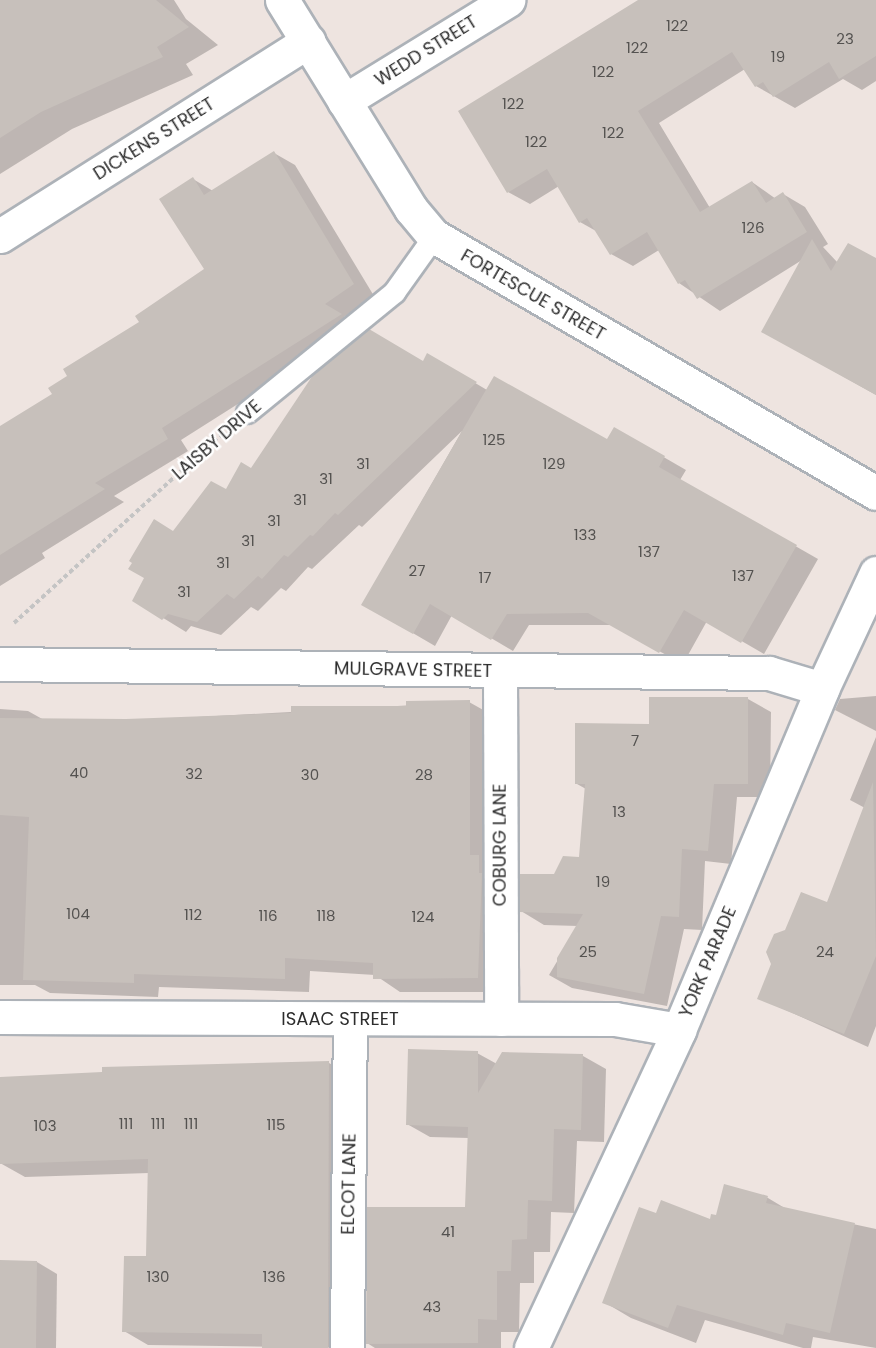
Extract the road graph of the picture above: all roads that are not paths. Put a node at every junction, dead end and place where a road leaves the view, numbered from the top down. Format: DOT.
graph roads {
  1 [pos="282,0"];
  2 [pos="508,0"];
  3 [pos="308,41"];
  4 [pos="344,101"];
  5 [pos="0,236"];
  6 [pos="434,236"];
  7 [pos="247,412"];
  8 [pos="876,493"];
  9 [pos="876,573"];
  10 [pos="0,664"];
  11 [pos="500,671"];
  12 [pos="822,689"];
  13 [pos="0,1017"];
  14 [pos="501,1019"];
  15 [pos="350,1020"];
  16 [pos="680,1030"];
  17 [pos="347,1348"];
  18 [pos="531,1348"];
  1 -- 3 [label="street, FORTESCUE STREET"];
  2 -- 4 [label="street, WEDD STREET"];
  3 -- 4 [label="street, FORTESCUE STREET"];
  3 -- 5 [label="street, DICKENS STREET"];
  4 -- 6 [label="street, FORTESCUE STREET"];
  6 -- 7 [label="lane, LAISBY DRIVE"];
  6 -- 8 [label="street, FORTESCUE STREET"];
  9 -- 12 [label="street, YORK PARADE"];
  10 -- 11 [label="street, MULGRAVE STREET"];
  11 -- 12 [label="street, MULGRAVE STREET"];
  11 -- 14 [label="street, COBURG LANE"];
  12 -- 16 [label="street, YORK PARADE"];
  13 -- 15 [label="street, ISAAC STREET"];
  14 -- 15 [label="street, ISAAC STREET"];
  14 -- 16 [label="street, ISAAC STREET"];
  15 -- 17 [label="street, ELCOT LANE"];
  16 -- 18 [label="street, YORK PARADE"];
}
